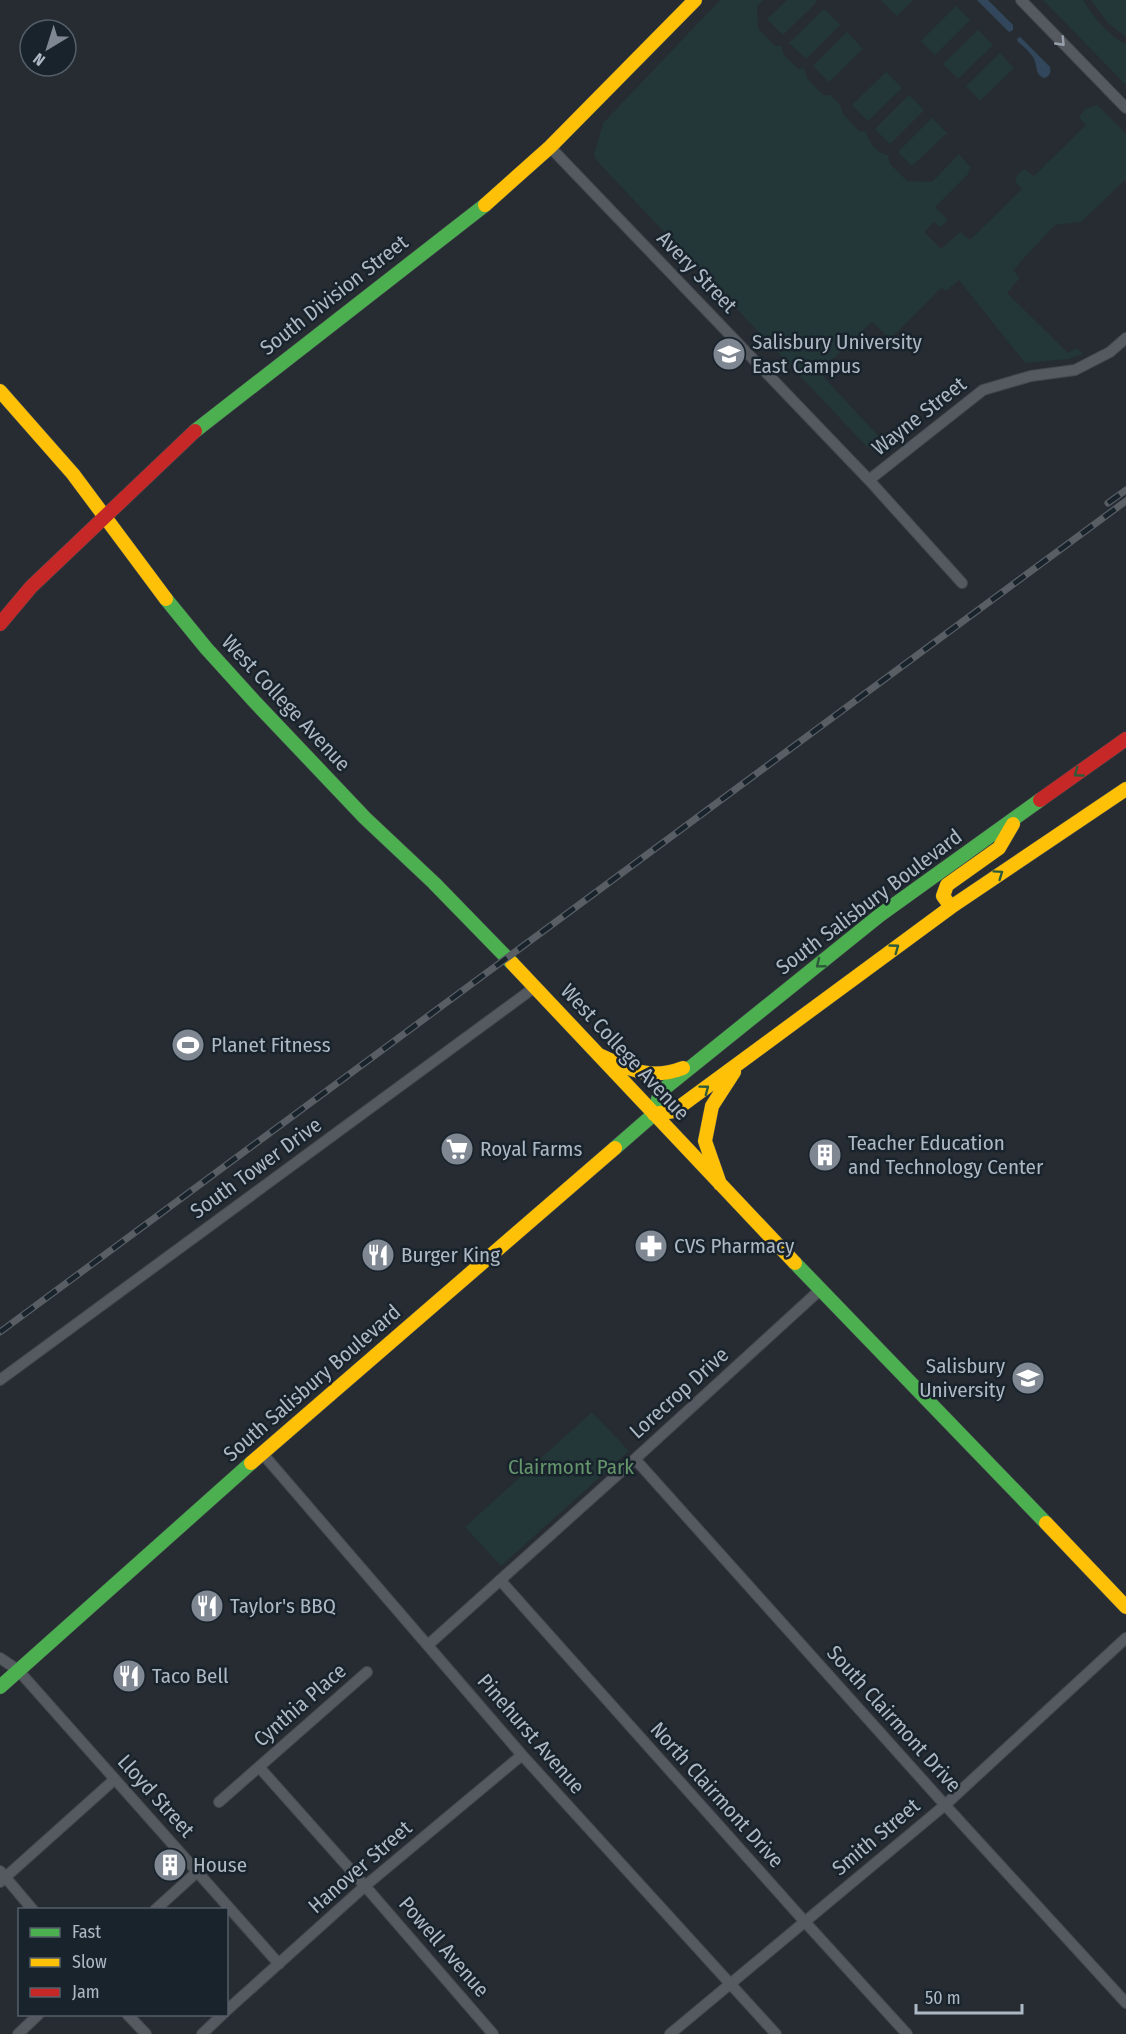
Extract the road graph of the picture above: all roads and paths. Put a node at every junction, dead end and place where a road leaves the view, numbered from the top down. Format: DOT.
graph roads {
  1 [pos="695,0"];
  2 [pos="1021,0"];
  3 [pos="1126,108"];
  4 [pos="550,147"];
  5 [pos="1126,338"];
  6 [pos="0,391"];
  7 [pos="869,480"];
  8 [pos="103,517"];
  9 [pos="962,583"];
  10 [pos="0,624"];
  11 [pos="1126,739"];
  12 [pos="1126,789"];
  13 [pos="1017,818"];
  14 [pos="951,907"];
  15 [pos="535,987"];
  16 [pos="599,1055"];
  17 [pos="698,1061"];
  18 [pos="740,1062"];
  19 [pos="654,1114"];
  20 [pos="720,1184"];
  21 [pos="820,1289"];
  22 [pos="0,1380"];
  23 [pos="262,1453"];
  24 [pos="635,1459"];
  25 [pos="500,1580"];
  26 [pos="1126,1607"];
  27 [pos="1126,1638"];
  28 [pos="428,1645"];
  29 [pos="0,1658"];
  30 [pos="18,1670"];
  31 [pos="367,1672"];
  32 [pos="0,1687"];
  33 [pos="522,1755"];
  34 [pos="259,1767"];
  35 [pos="115,1779"];
  36 [pos="219,1802"];
  37 [pos="945,1805"];
  38 [pos="198,1871"];
  39 [pos="2,1876"];
  40 [pos="365,1886"];
  41 [pos="31,1908"];
  42 [pos="157,1908"];
  43 [pos="805,1922"];
  44 [pos="279,1964"];
  45 [pos="729,1984"];
  46 [pos="1126,2003"];
  47 [pos="228,2010"];
  48 [pos="37,2016"];
  49 [pos="129,2016"];
  50 [pos="222,2016"];
  51 [pos="18,2034"];
  52 [pos="146,2034"];
  53 [pos="201,2034"];
  54 [pos="493,2034"];
  55 [pos="670,2034"];
  56 [pos="776,2034"];
  57 [pos="907,2034"];
  1 -- 4 [label="main road, South Division Street"];
  2 -- 3 [label="street, one-way"];
  4 -- 7 [label="street, Avery Street"];
  4 -- 8 [label="main road, South Division Street"];
  5 -- 7 [label="street, Wayne Street"];
  6 -- 8 [label="main road, West College Avenue"];
  7 -- 9 [label="street, Avery Street"];
  8 -- 10 [label="main road, South Division Street"];
  8 -- 15 [label="main road, West College Avenue"];
  11 -- 13 [label="main road, South Salisbury Boulevard, one-way"];
  14 -- 12 [label="main road, South Salisbury Boulevard, one-way"];
  13 -- 14 [label="main road"];
  13 -- 17 [label="main road, South Salisbury Boulevard, one-way"];
  18 -- 14 [label="main road, South Salisbury Boulevard, one-way"];
  15 -- 16 [label="main road, West College Avenue"];
  15 -- 22 [label="street, South Tower Drive"];
  16 -- 17 [label="main road"];
  16 -- 19 [label="main road, West College Avenue"];
  17 -- 19 [label="main road, South Salisbury Boulevard"];
  19 -- 18 [label="main road, South Salisbury Boulevard, one-way"];
  18 -- 20 [label="main road"];
  19 -- 20 [label="main road, West College Avenue"];
  19 -- 23 [label="main road, South Salisbury Boulevard"];
  20 -- 21 [label="main road, West College Avenue"];
  21 -- 24 [label="street, Lorecrop Drive"];
  21 -- 26 [label="main road, West College Avenue"];
  23 -- 28 [label="street, Pinehurst Avenue"];
  23 -- 30 [label="main road, South Salisbury Boulevard"];
  24 -- 25 [label="street, Lorecrop Drive"];
  24 -- 37 [label="street, South Clairmont Drive"];
  25 -- 28 [label="street, Lorecrop Drive"];
  25 -- 43 [label="street, North Clairmont Drive"];
  27 -- 37 [label="street, Smith Street"];
  28 -- 33 [label="street, Pinehurst Avenue"];
  29 -- 30 [label="street, Lloyd Street"];
  30 -- 32 [label="main road, South Salisbury Boulevard"];
  30 -- 35 [label="street, Lloyd Street"];
  31 -- 34 [label="street, Cynthia Place"];
  33 -- 40 [label="street, Hanover Street"];
  33 -- 45 [label="street, Pinehurst Avenue"];
  34 -- 36 [label="street, Cynthia Place"];
  34 -- 40 [label="street, Cynthia Place"];
  35 -- 38 [label="street, Lloyd Street"];
  35 -- 39 [label="street"];
  37 -- 43 [label="street, Smith Street"];
  37 -- 46 [label="street, South Clairmont Drive"];
  38 -- 42 [label="street"];
  38 -- 44 [label="street, Lloyd Street"];
  39 -- 41 [label="street"];
  40 -- 44 [label="street, Hanover Street"];
  40 -- 54 [label="street, Powell Avenue"];
  43 -- 45 [label="street, Smith Street"];
  43 -- 57 [label="street, North Clairmont Drive"];
  44 -- 47 [label="street, Hanover Street"];
  45 -- 55 [label="street, Smith Street"];
  45 -- 56 [label="street, Pinehurst Avenue"];
  48 -- 51 [label="street"];
  49 -- 52 [label="street"];
  50 -- 53 [label="street, Hanover Street"];
}
